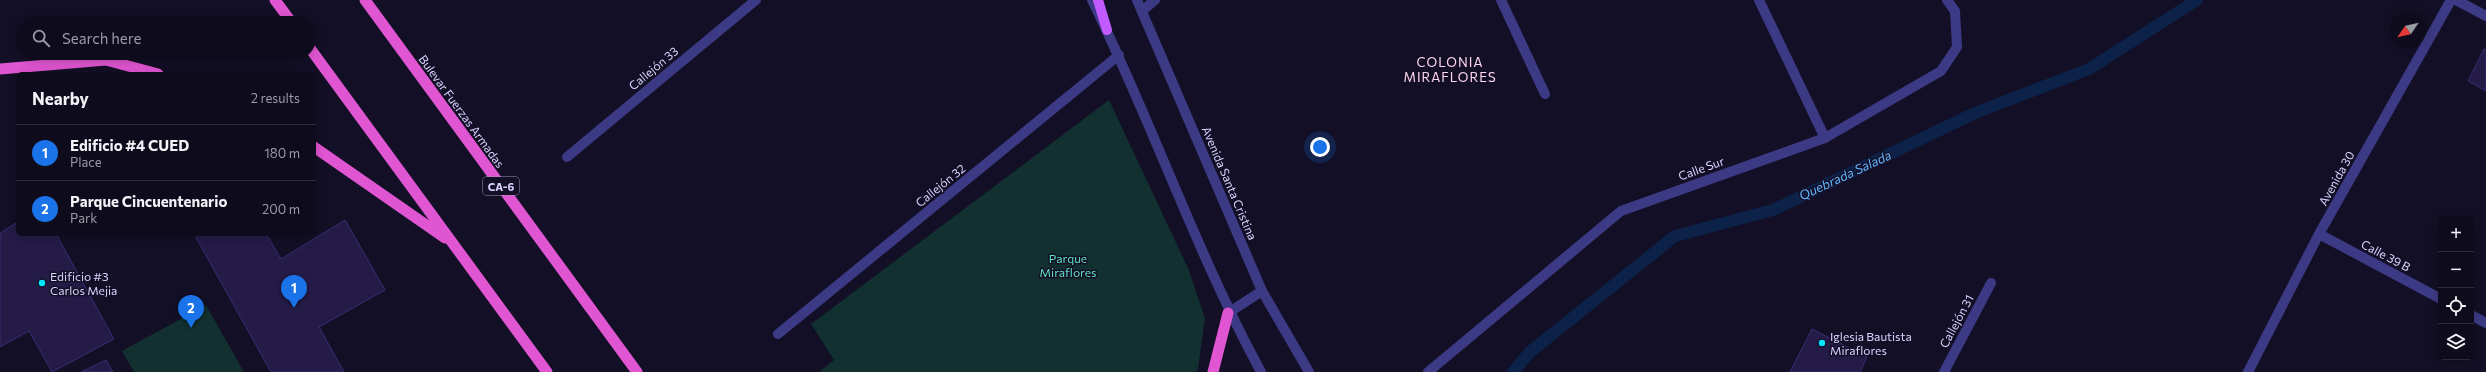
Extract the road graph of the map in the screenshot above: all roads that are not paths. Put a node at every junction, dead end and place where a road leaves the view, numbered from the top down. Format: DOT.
graph roads {
  1 [pos="275,0"];
  2 [pos="365,0"];
  3 [pos="756,0"];
  4 [pos="1092,0"];
  5 [pos="1098,0"];
  6 [pos="1137,0"];
  7 [pos="1155,0"];
  8 [pos="1501,0"];
  9 [pos="1759,0"];
  10 [pos="1948,0"];
  11 [pos="2451,0"];
  12 [pos="2456,0"];
  13 [pos="1142,11"];
  14 [pos="287,16"];
  15 [pos="2486,16"];
  16 [pos="1107,30"];
  17 [pos="1119,55"];
  18 [pos="316,57"];
  19 [pos="106,60"];
  20 [pos="106,60"];
  21 [pos="0,69"];
  22 [pos="151,72"];
  23 [pos="1545,94"];
  24 [pos="1825,138"];
  25 [pos="316,148"];
  26 [pos="567,157"];
  27 [pos="2319,234"];
  28 [pos="452,243"];
  29 [pos="1991,283"];
  30 [pos="1262,291"];
  31 [pos="2438,297"];
  32 [pos="1228,313"];
  33 [pos="2474,316"];
  34 [pos="2486,322"];
  35 [pos="778,334"];
  36 [pos="547,372"];
  37 [pos="637,372"];
  38 [pos="1213,372"];
  39 [pos="1261,372"];
  40 [pos="1309,372"];
  41 [pos="1428,372"];
  42 [pos="1944,372"];
  43 [pos="2248,372"];
  1 -- 14 [label="highway"];
  2 -- 37 [label="highway, Bulevar Fuerzas Armadas / CA-6"];
  3 -- 26 [label="street, Callejón 33"];
  4 -- 16 [label="street"];
  5 -- 16 [label="main road"];
  6 -- 13 [label="street, Avenida Santa Cristina"];
  7 -- 13 [label="street"];
  8 -- 23 [label="street"];
  9 -- 24 [label="street"];
  10 -- 24 [label="street, Calle Sur"];
  11 -- 27 [label="street, Avenida 30"];
  12 -- 15 [label="street"];
  13 -- 30 [label="street, Avenida Santa Cristina"];
  16 -- 17 [label="street"];
  17 -- 32 [label="street"];
  17 -- 35 [label="street, Callejón 32"];
  18 -- 28 [label="highway"];
  19 -- 21 [label="highway"];
  20 -- 22 [label="highway"];
  24 -- 41 [label="street, Calle Sur"];
  25 -- 28 [label="highway"];
  27 -- 31 [label="street, Calle 39 B"];
  27 -- 43 [label="street, Avenida 30"];
  28 -- 36 [label="highway"];
  29 -- 42 [label="street, Callejón 31"];
  30 -- 32 [label="street"];
  30 -- 40 [label="street, Avenida Santa Cristina"];
  32 -- 38 [label="highway"];
  32 -- 39 [label="street"];
  33 -- 34 [label="street"];
}
